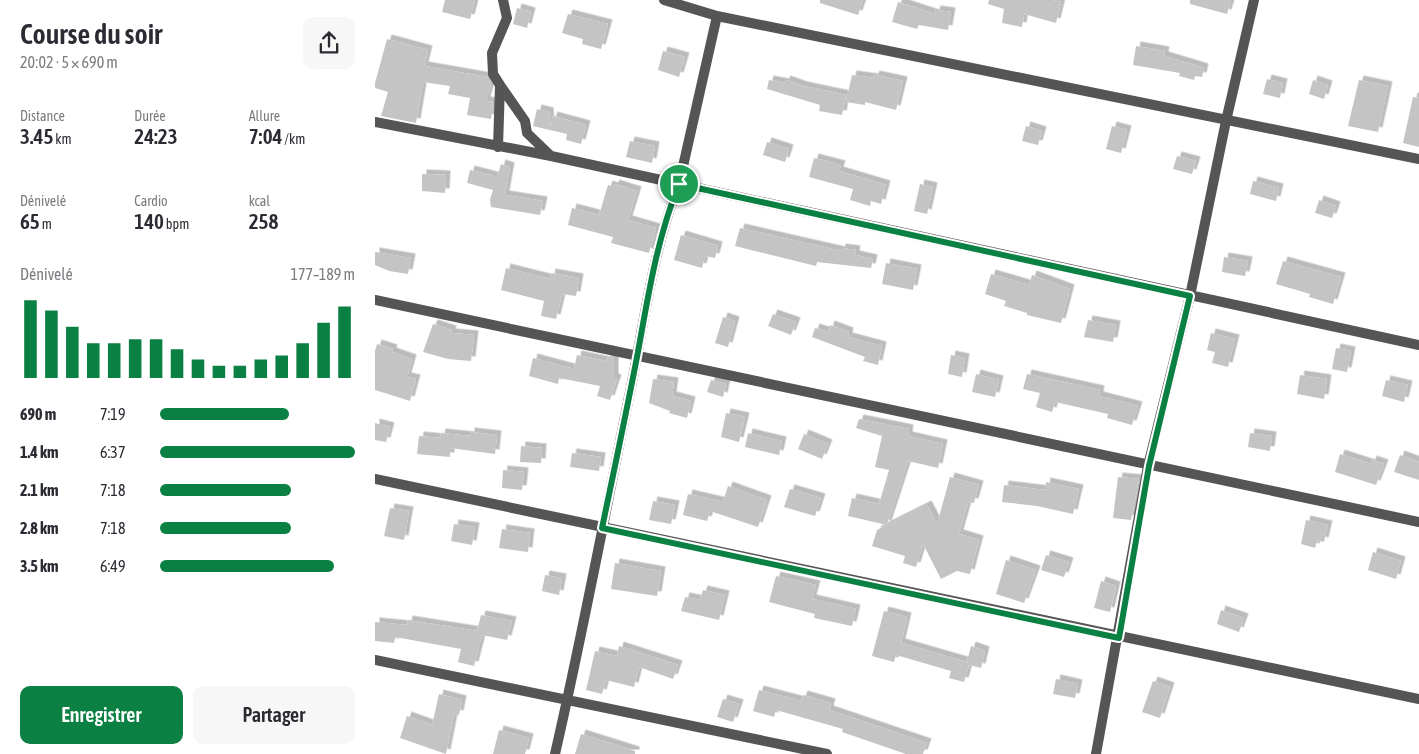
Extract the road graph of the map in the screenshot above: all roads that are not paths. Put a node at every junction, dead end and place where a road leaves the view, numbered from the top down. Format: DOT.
graph roads {
  1 [pos="503,0"];
  2 [pos="664,0"];
  3 [pos="1254,0"];
  4 [pos="717,16"];
  5 [pos="500,85"];
  6 [pos="1226,121"];
  7 [pos="375,122"];
  8 [pos="497,147"];
  9 [pos="551,156"];
  10 [pos="1419,159"];
  11 [pos="679,184"];
  12 [pos="1190,296"];
  13 [pos="375,300"];
  14 [pos="1419,346"];
  15 [pos="637,356"];
  16 [pos="1149,466"];
  17 [pos="375,479"];
  18 [pos="1419,522"];
  19 [pos="602,528"];
  20 [pos="1119,638"];
  21 [pos="375,660"];
  22 [pos="1419,700"];
  23 [pos="567,701"];
  24 [pos="555,754"];
  25 [pos="827,754"];
  26 [pos="1096,754"];
  1 -- 5 [label="street"];
  2 -- 4 [label="street"];
  3 -- 6 [label="street"];
  4 -- 6 [label="street"];
  4 -- 11 [label="street"];
  5 -- 8 [label="street"];
  5 -- 9 [label="street"];
  6 -- 10 [label="street"];
  6 -- 12 [label="street"];
  7 -- 8 [label="street"];
  8 -- 9 [label="street"];
  9 -- 11 [label="street"];
  11 -- 12 [label="street"];
  11 -- 15 [label="street"];
  12 -- 14 [label="street"];
  12 -- 16 [label="street"];
  13 -- 15 [label="street"];
  15 -- 16 [label="street"];
  15 -- 19 [label="street"];
  16 -- 18 [label="street"];
  16 -- 20 [label="street"];
  17 -- 19 [label="street"];
  19 -- 20 [label="street"];
  19 -- 23 [label="street"];
  20 -- 22 [label="street"];
  20 -- 26 [label="street"];
  21 -- 23 [label="street"];
  23 -- 24 [label="street"];
  23 -- 25 [label="street"];
}
